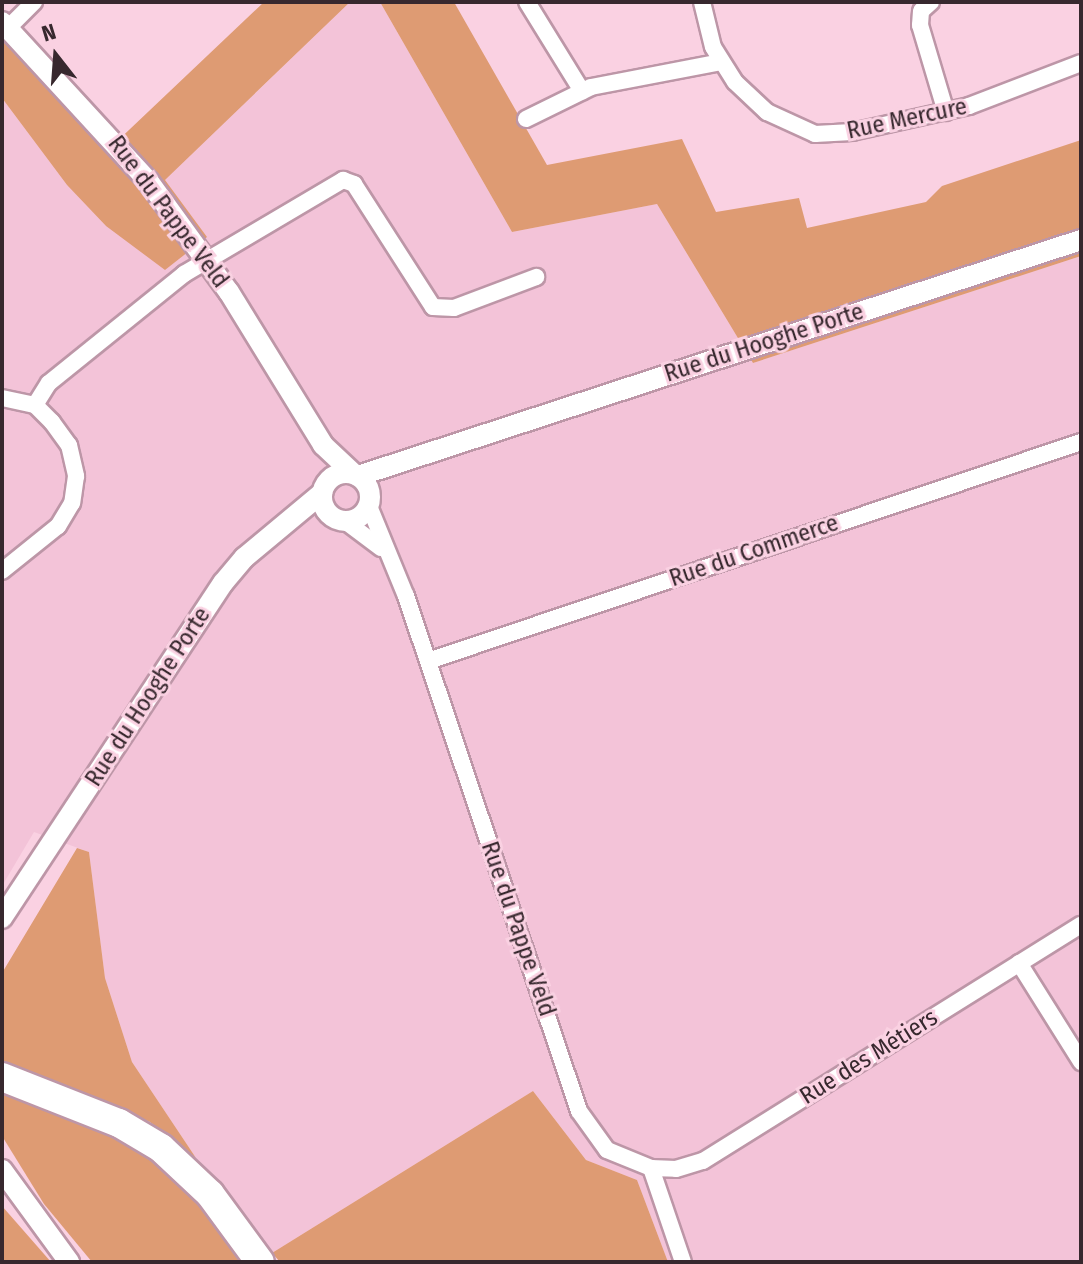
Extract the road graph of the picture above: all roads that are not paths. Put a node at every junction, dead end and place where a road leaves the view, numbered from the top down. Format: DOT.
graph roads {
  1 [pos="34,2"];
  2 [pos="527,2"];
  3 [pos="702,2"];
  4 [pos="931,2"];
  5 [pos="5,25"];
  6 [pos="721,62"];
  7 [pos="1081,63"];
  8 [pos="582,91"];
  9 [pos="946,112"];
  10 [pos="526,119"];
  11 [pos="1081,240"];
  12 [pos="207,260"];
  13 [pos="536,277"];
  14 [pos="2,398"];
  15 [pos="35,405"];
  16 [pos="308,423"];
  17 [pos="1081,442"];
  18 [pos="448,446"];
  19 [pos="356,475"];
  20 [pos="324,488"];
  21 [pos="369,504"];
  22 [pos="339,520"];
  23 [pos="262,543"];
  24 [pos="392,562"];
  25 [pos="2,571"];
  26 [pos="428,661"];
  27 [pos="44,859"];
  28 [pos="2,918"];
  29 [pos="1081,925"];
  30 [pos="2,935"];
  31 [pos="1019,963"];
  32 [pos="1081,1062"];
  33 [pos="2,1077"];
  34 [pos="651,1168"];
  35 [pos="2,1170"];
  36 [pos="2,1193"];
  37 [pos="66,1259"];
  38 [pos="260,1262"];
  39 [pos="683,1262"];
  1 -- 5 [label="street"];
  2 -- 8 [label="street"];
  3 -- 6 [label="street, Rue Mercure"];
  4 -- 9 [label="street"];
  5 -- 12 [label="street, Rue du Pappe Veld"];
  6 -- 8 [label="street"];
  6 -- 9 [label="street, Rue Mercure"];
  7 -- 9 [label="street, Rue Mercure"];
  8 -- 10 [label="street"];
  11 -- 18 [label="street, Rue du Hooghe Porte"];
  12 -- 13 [label="street"];
  12 -- 15 [label="street"];
  12 -- 16 [label="street, Rue du Pappe Veld"];
  14 -- 15 [label="street"];
  15 -- 25 [label="street"];
  16 -- 19 [label="street, Rue du Pappe Veld"];
  16 -- 20 [label="street, Rue du Pappe Veld"];
  17 -- 26 [label="street, Rue du Commerce"];
  18 -- 19 [label="street, Rue du Hooghe Porte"];
  18 -- 21 [label="street, Rue du Hooghe Porte"];
  19 -- 20 [label="street"];
  19 -- 21 [label="street"];
  20 -- 22 [label="street"];
  20 -- 23 [label="street, Rue du Hooghe Porte"];
  21 -- 22 [label="street"];
  21 -- 24 [label="street, Rue du Pappe Veld"];
  22 -- 23 [label="street, Rue du Hooghe Porte"];
  22 -- 24 [label="street, Rue du Pappe Veld"];
  23 -- 27 [label="street, Rue du Hooghe Porte"];
  24 -- 26 [label="street, Rue du Pappe Veld"];
  26 -- 34 [label="street, Rue du Pappe Veld"];
  27 -- 28 [label="street, Rue du Hooghe Porte"];
  27 -- 30 [label="street, Rue du Hooghe Porte"];
  29 -- 31 [label="street, Rue des Métiers"];
  31 -- 32 [label="street"];
  31 -- 34 [label="street, Rue des Métiers"];
  33 -- 38 [label="highway"];
  34 -- 39 [label="street"];
  35 -- 37 [label="street"];
  36 -- 37 [label="street"];
}
